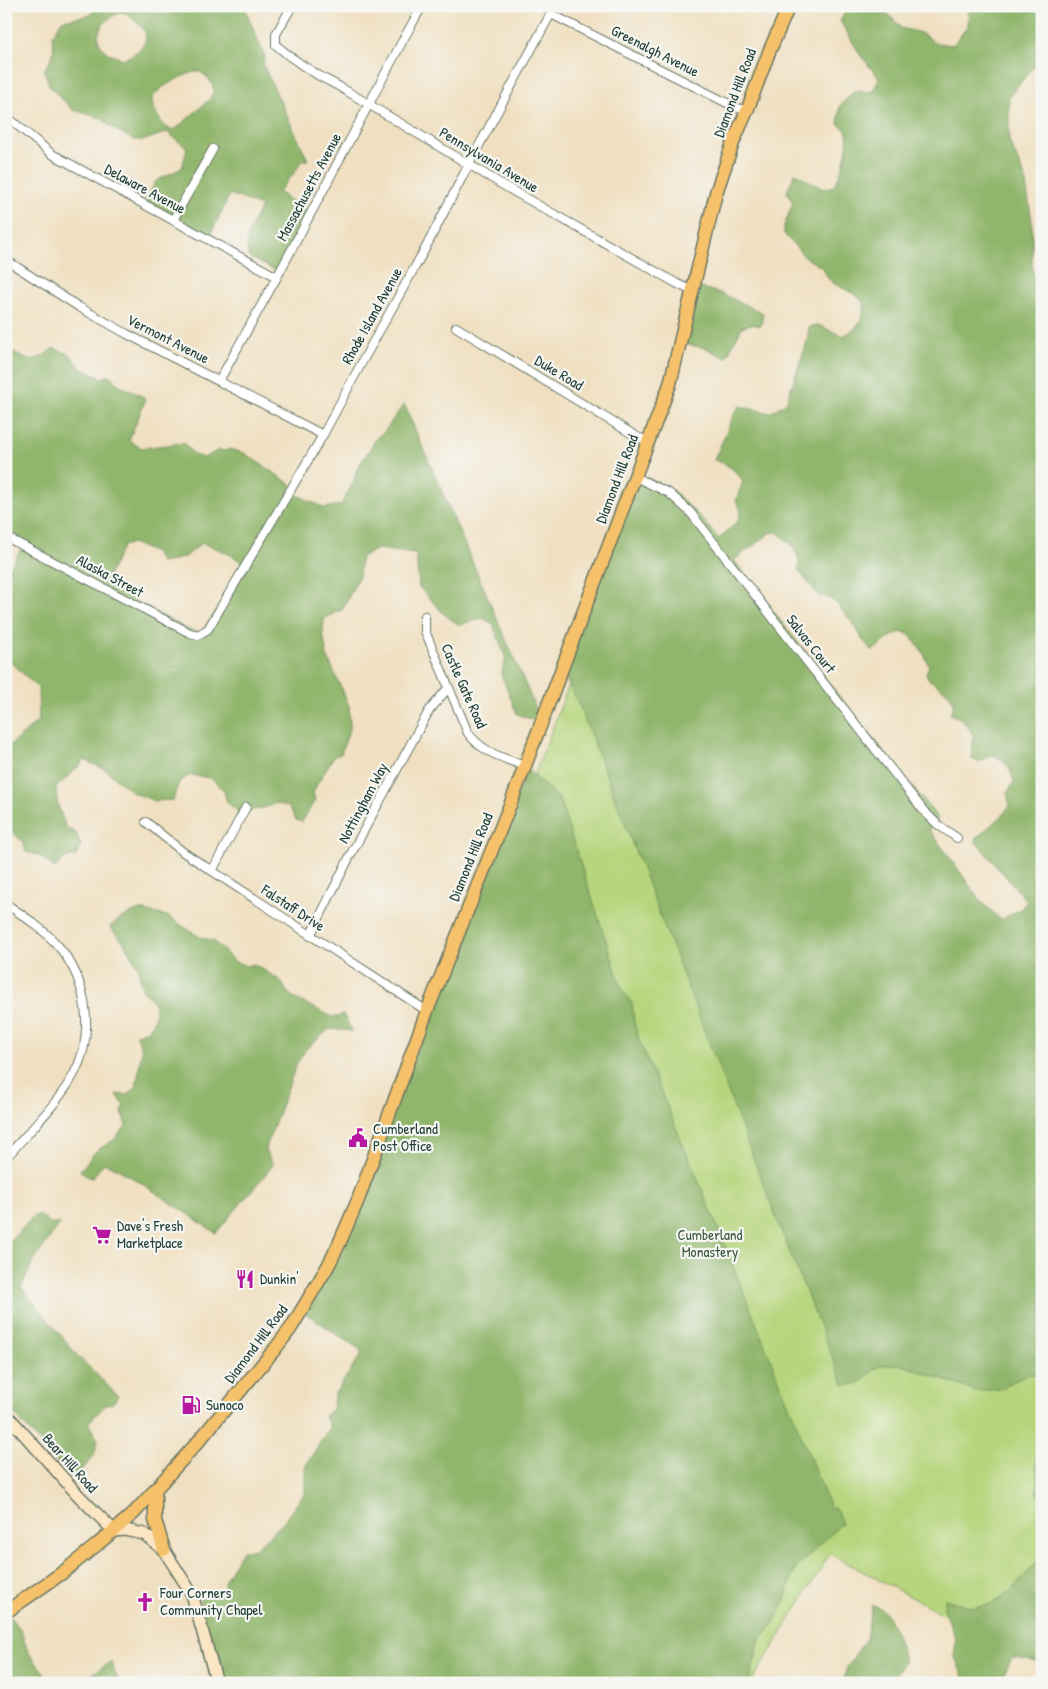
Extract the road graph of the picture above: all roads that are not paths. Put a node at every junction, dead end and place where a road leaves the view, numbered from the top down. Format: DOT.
graph roads {
  1 [pos="9,6"];
  2 [pos="292,6"];
  3 [pos="422,6"];
  4 [pos="789,6"];
  5 [pos="553,10"];
  6 [pos="6,14"];
  7 [pos="369,105"];
  8 [pos="747,111"];
  9 [pos="6,116"];
  10 [pos="213,149"];
  11 [pos="469,164"];
  12 [pos="173,220"];
  13 [pos="6,260"];
  14 [pos="277,276"];
  15 [pos="692,291"];
  16 [pos="456,326"];
  17 [pos="219,381"];
  18 [pos="323,435"];
  19 [pos="649,440"];
  20 [pos="636,477"];
  21 [pos="6,537"];
  22 [pos="425,616"];
  23 [pos="203,633"];
  24 [pos="448,688"];
  25 [pos="524,766"];
  26 [pos="246,807"];
  27 [pos="146,822"];
  28 [pos="957,838"];
  29 [pos="212,871"];
  30 [pos="6,904"];
  31 [pos="310,936"];
  32 [pos="427,1012"];
  33 [pos="6,1158"];
  34 [pos="6,1414"];
  35 [pos="155,1489"];
  36 [pos="114,1531"];
  37 [pos="164,1550"];
  38 [pos="6,1612"];
  39 [pos="217,1683"];
  1 -- 6 [label="street"];
  2 -- 7 [label="street, Pennsylvania Avenue"];
  3 -- 7 [label="street, Massachusetts Avenue"];
  4 -- 8 [label="main road, Diamond Hill Road"];
  5 -- 8 [label="street, Greenalgh Avenue"];
  5 -- 11 [label="street, Rhode Island Avenue"];
  7 -- 11 [label="street, Pennsylvania Avenue"];
  7 -- 14 [label="street, Massachusetts Avenue"];
  8 -- 15 [label="main road, Diamond Hill Road"];
  9 -- 12 [label="street, Delaware Avenue"];
  10 -- 12 [label="street"];
  11 -- 15 [label="street, Pennsylvania Avenue"];
  11 -- 18 [label="street, Rhode Island Avenue"];
  12 -- 14 [label="street, Delaware Avenue"];
  13 -- 17 [label="street, Vermont Avenue"];
  14 -- 17 [label="street, Massachusetts Avenue"];
  15 -- 19 [label="main road, Diamond Hill Road"];
  16 -- 19 [label="street, Duke Road"];
  17 -- 18 [label="street, Vermont Avenue"];
  18 -- 23 [label="street, Rhode Island Avenue"];
  19 -- 20 [label="main road, Diamond Hill Road"];
  20 -- 25 [label="main road, Diamond Hill Road"];
  20 -- 28 [label="street, Salvas Court"];
  21 -- 23 [label="street, Alaska Street"];
  22 -- 24 [label="street, Castle Gate Road"];
  24 -- 25 [label="street, Castle Gate Road"];
  24 -- 31 [label="street, Nottingham Way"];
  25 -- 32 [label="main road, Diamond Hill Road"];
  26 -- 29 [label="street"];
  27 -- 29 [label="street, Falstaff Drive"];
  29 -- 31 [label="street, Falstaff Drive"];
  30 -- 33 [label="street"];
  31 -- 32 [label="street, Falstaff Drive"];
  32 -- 35 [label="main road, Diamond Hill Road"];
  34 -- 36 [label="main road, Bear Hill Road"];
  35 -- 36 [label="main road, Diamond Hill Road"];
  35 -- 37 [label="main road"];
  36 -- 37 [label="main road"];
  36 -- 38 [label="main road, Diamond Hill Road"];
  37 -- 39 [label="main road"];
}
